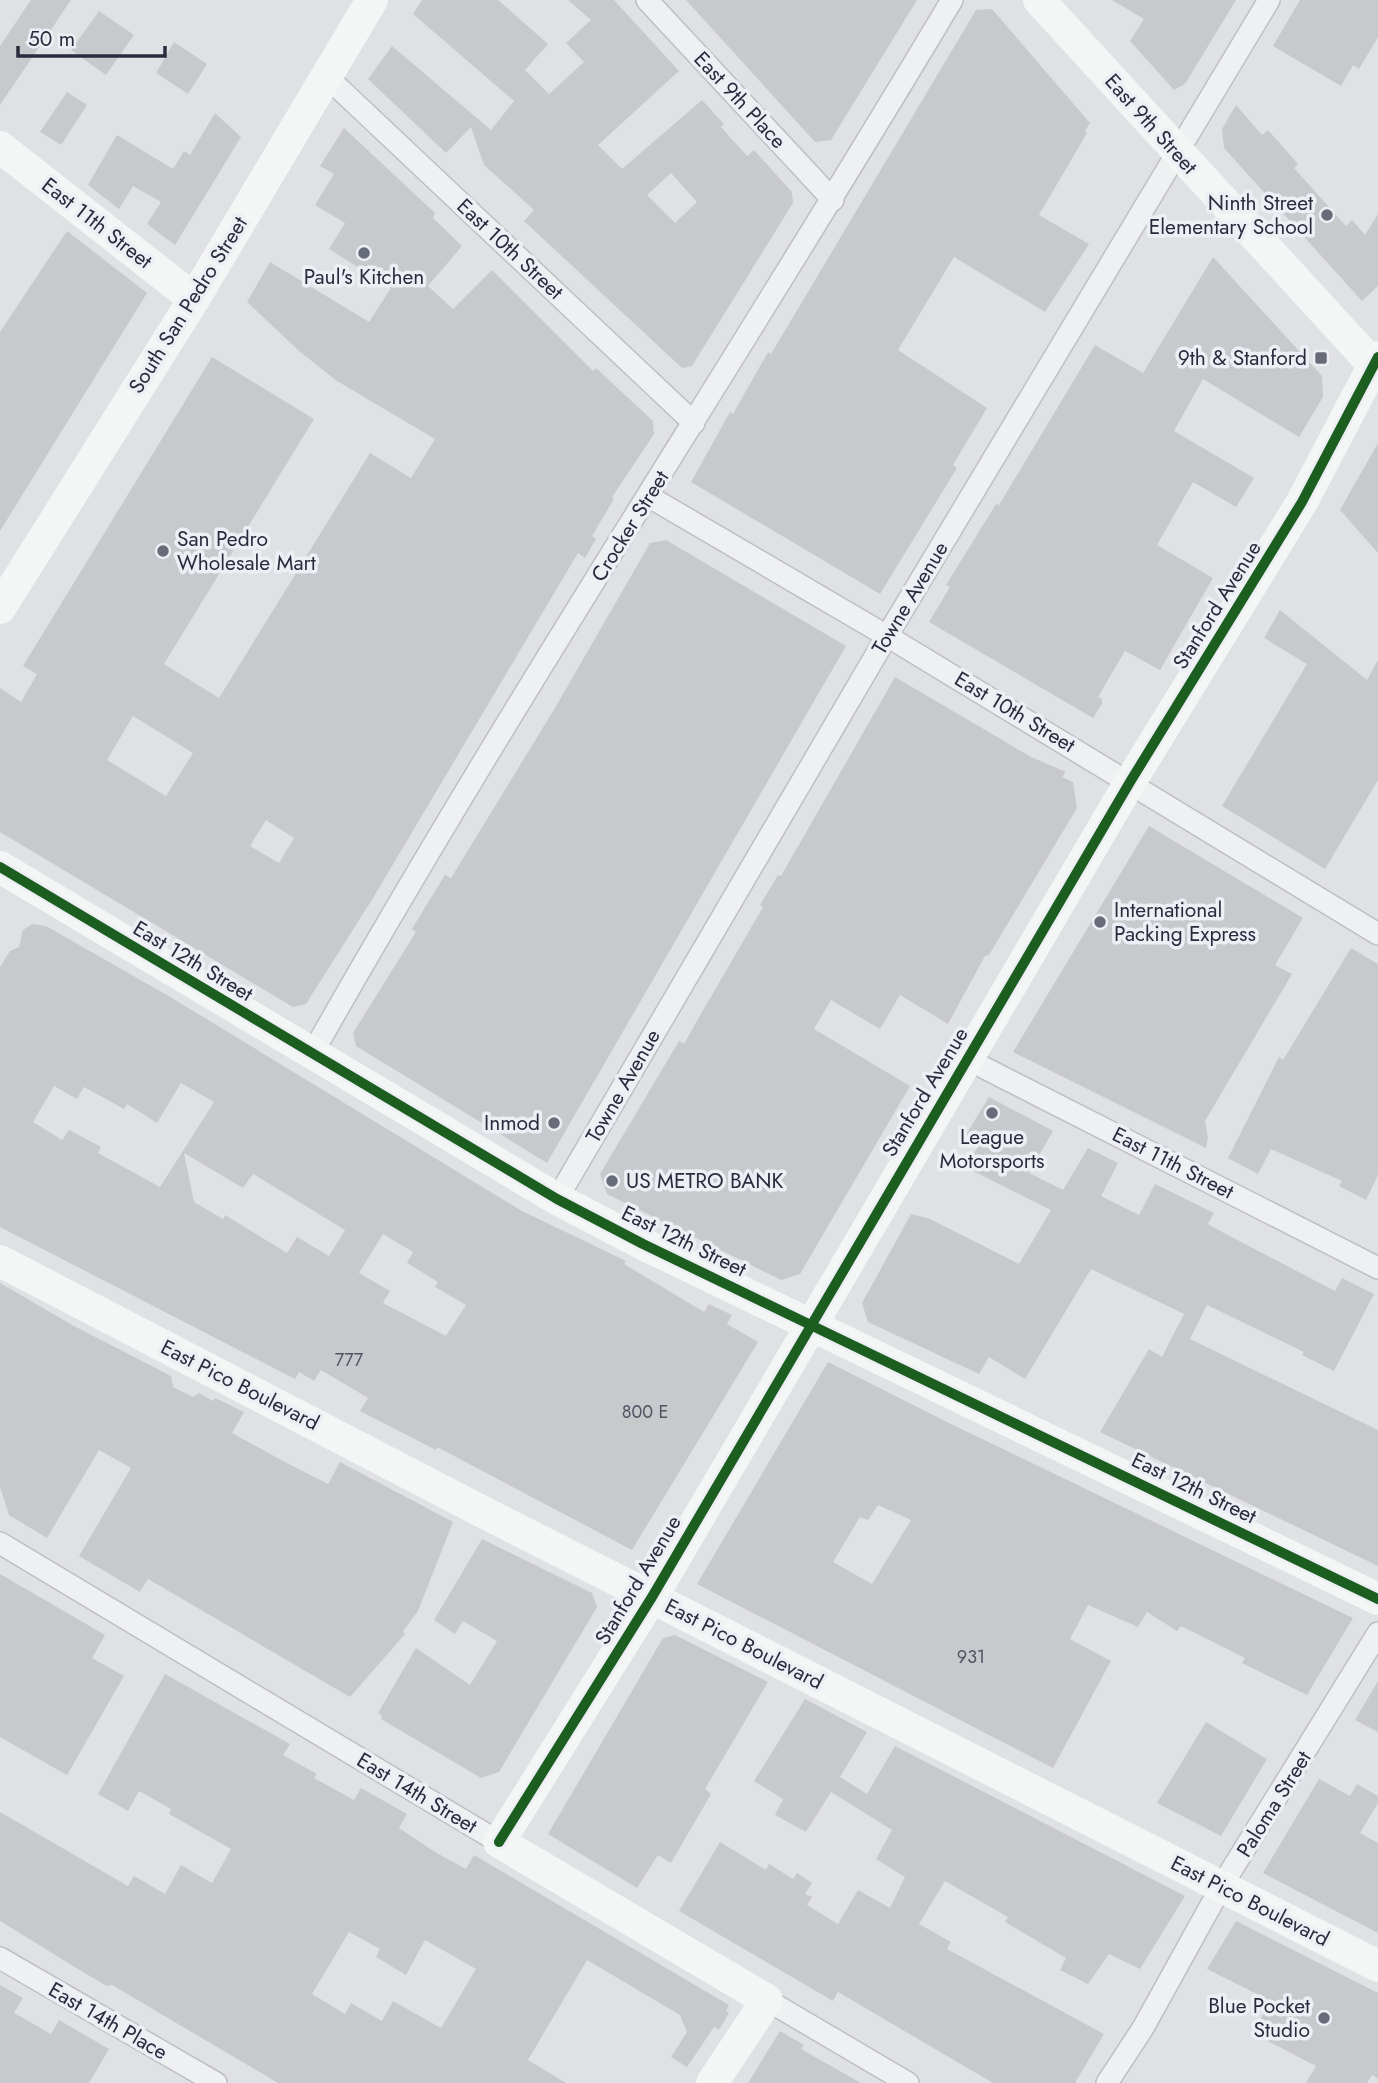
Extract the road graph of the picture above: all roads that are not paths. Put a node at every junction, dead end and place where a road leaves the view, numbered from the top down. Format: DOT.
graph roads {
  1 [pos="372,0"];
  2 [pos="647,0"];
  3 [pos="951,0"];
  4 [pos="1039,0"];
  5 [pos="1269,0"];
  6 [pos="326,76"];
  7 [pos="0,147"];
  8 [pos="1177,153"];
  9 [pos="833,200"];
  10 [pos="194,299"];
  11 [pos="1376,364"];
  12 [pos="694,423"];
  13 [pos="648,496"];
  14 [pos="0,608"];
  15 [pos="887,636"];
  16 [pos="1130,782"];
  17 [pos="0,867"];
  18 [pos="1378,934"];
  19 [pos="312,1054"];
  20 [pos="967,1059"];
  21 [pos="557,1199"];
  22 [pos="0,1261"];
  23 [pos="1378,1268"];
  24 [pos="811,1325"];
  25 [pos="0,1544"];
  26 [pos="652,1597"];
  27 [pos="1378,1600"];
  28 [pos="1378,1633"];
  29 [pos="499,1842"];
  30 [pos="1221,1887"];
  31 [pos="0,1958"];
  32 [pos="1378,1966"];
  33 [pos="767,2000"];
  34 [pos="216,2083"];
  35 [pos="712,2083"];
  36 [pos="908,2083"];
  37 [pos="1107,2083"];
  1 -- 6 [label="street, South San Pedro Street"];
  2 -- 9 [label="street, East 9th Place"];
  3 -- 9 [label="street, Crocker Street"];
  4 -- 8 [label="street, East 9th Street"];
  5 -- 8 [label="street, Towne Avenue"];
  6 -- 10 [label="street, South San Pedro Street"];
  6 -- 12 [label="street, East 10th Street"];
  7 -- 10 [label="street, East 11th Street"];
  8 -- 11 [label="street, East 9th Street"];
  8 -- 15 [label="street, Towne Avenue"];
  9 -- 12 [label="street, Crocker Street"];
  10 -- 14 [label="street, South San Pedro Street"];
  11 -- 16 [label="street, Stanford Avenue"];
  12 -- 13 [label="street, Crocker Street"];
  13 -- 15 [label="street, East 10th Street"];
  13 -- 19 [label="street, Crocker Street"];
  15 -- 16 [label="street, East 10th Street"];
  15 -- 21 [label="street, Towne Avenue"];
  16 -- 18 [label="street, East 10th Street"];
  16 -- 20 [label="street, Stanford Avenue"];
  17 -- 19 [label="street, East 12th Street"];
  19 -- 21 [label="street, East 12th Street"];
  20 -- 23 [label="street, East 11th Street"];
  20 -- 24 [label="street, Stanford Avenue"];
  21 -- 24 [label="street, East 12th Street"];
  22 -- 26 [label="street, East Pico Boulevard"];
  24 -- 26 [label="street, Stanford Avenue"];
  24 -- 27 [label="street, East 12th Street"];
  25 -- 29 [label="street, East 14th Street"];
  26 -- 29 [label="street, Stanford Avenue"];
  26 -- 30 [label="street, East Pico Boulevard"];
  28 -- 30 [label="street, Paloma Street"];
  29 -- 33 [label="street, East 14th Street"];
  30 -- 32 [label="street, East Pico Boulevard"];
  30 -- 37 [label="street, Paloma Street"];
  31 -- 34 [label="street, East 14th Place"];
  33 -- 35 [label="street"];
  33 -- 36 [label="street, East 14th Street"];
}
